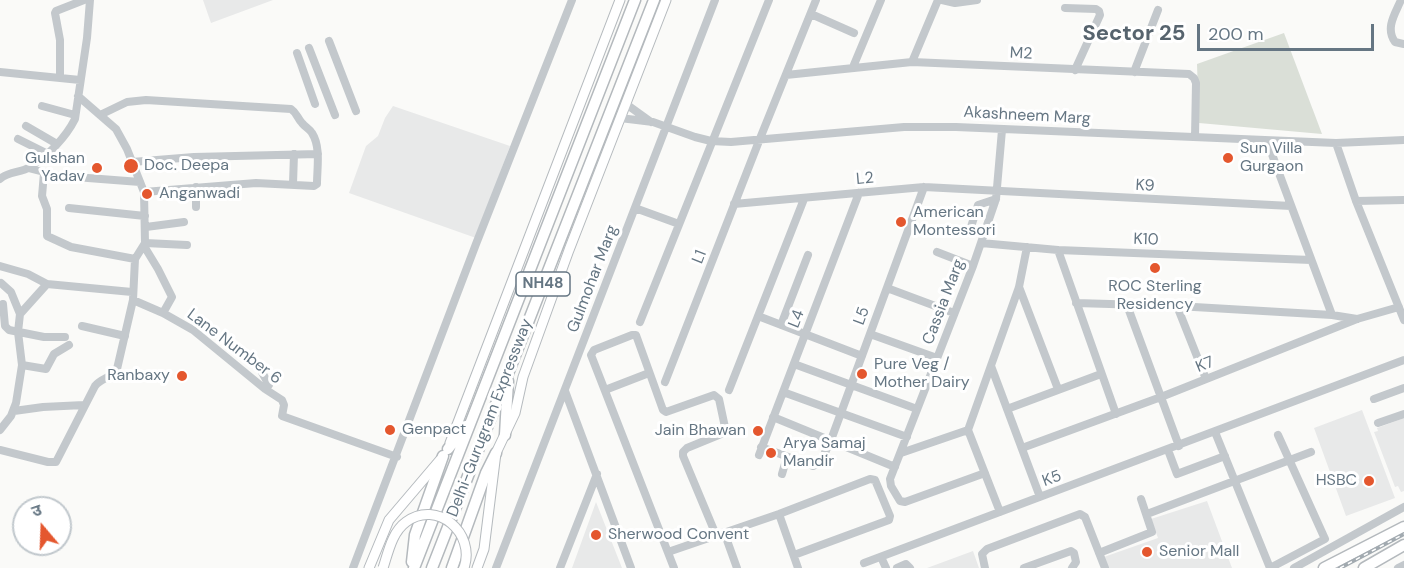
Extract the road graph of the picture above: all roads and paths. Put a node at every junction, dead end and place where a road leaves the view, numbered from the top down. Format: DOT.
graph roads {
  1 [pos="84,0"];
  2 [pos="90,0"];
  3 [pos="572,0"];
  4 [pos="620,0"];
  5 [pos="635,0"];
  6 [pos="654,0"];
  7 [pos="666,0"];
  8 [pos="715,0"];
  9 [pos="769,0"];
  10 [pos="816,0"];
  11 [pos="881,0"];
  12 [pos="940,0"];
  13 [pos="977,0"];
  14 [pos="1401,0"];
  15 [pos="1065,8"];
  16 [pos="1158,10"];
  17 [pos="811,14"];
  18 [pos="854,33"];
  19 [pos="329,41"];
  20 [pos="1404,44"];
  21 [pos="309,48"];
  22 [pos="297,53"];
  23 [pos="912,62"];
  24 [pos="853,67"];
  25 [pos="1076,70"];
  26 [pos="0,72"];
  27 [pos="1134,72"];
  28 [pos="786,75"];
  29 [pos="60,78"];
  30 [pos="80,80"];
  31 [pos="78,96"];
  32 [pos="315,104"];
  33 [pos="626,104"];
  34 [pos="42,106"];
  35 [pos="356,111"];
  36 [pos="75,115"];
  37 [pos="100,115"];
  38 [pos="335,115"];
  39 [pos="620,118"];
  40 [pos="653,122"];
  41 [pos="26,126"];
  42 [pos="667,127"];
  43 [pos="1002,129"];
  44 [pos="1195,137"];
  45 [pos="18,139"];
  46 [pos="1404,140"];
  47 [pos="711,141"];
  48 [pos="759,141"];
  49 [pos="1267,141"];
  50 [pos="1336,143"];
  51 [pos="57,144"];
  52 [pos="46,153"];
  53 [pos="294,154"];
  54 [pos="318,154"];
  55 [pos="132,162"];
  56 [pos="29,168"];
  57 [pos="44,173"];
  58 [pos="0,179"];
  59 [pos="140,182"];
  60 [pos="293,184"];
  61 [pos="196,187"];
  62 [pos="924,187"];
  63 [pos="144,192"];
  64 [pos="859,193"];
  65 [pos="997,195"];
  66 [pos="804,199"];
  67 [pos="1404,200"];
  68 [pos="1356,201"];
  69 [pos="734,204"];
  70 [pos="1291,206"];
  71 [pos="196,207"];
  72 [pos="69,208"];
  73 [pos="635,208"];
  74 [pos="145,216"];
  75 [pos="184,222"];
  76 [pos="679,224"];
  77 [pos="146,227"];
  78 [pos="970,230"];
  79 [pos="981,243"];
  80 [pos="145,245"];
  81 [pos="187,245"];
  82 [pos="1026,247"];
  83 [pos="569,250"];
  84 [pos="1058,250"];
  85 [pos="937,252"];
  86 [pos="578,254"];
  87 [pos="808,255"];
  88 [pos="135,259"];
  89 [pos="1311,260"];
  90 [pos="0,266"];
  91 [pos="973,266"];
  92 [pos="1,283"];
  93 [pos="47,284"];
  94 [pos="1019,286"];
  95 [pos="887,288"];
  96 [pos="132,296"];
  97 [pos="1076,303"];
  98 [pos="3,304"];
  99 [pos="1127,305"];
  100 [pos="1177,306"];
  101 [pos="1399,307"];
  102 [pos="163,313"];
  103 [pos="954,313"];
  104 [pos="20,314"];
  105 [pos="1332,315"];
  106 [pos="758,316"];
  107 [pos="1357,320"];
  108 [pos="1404,320"];
  109 [pos="640,322"];
  110 [pos="782,325"];
  111 [pos="82,326"];
  112 [pos="18,332"];
  113 [pos="805,334"];
  114 [pos="870,334"];
  115 [pos="125,336"];
  116 [pos="862,356"];
  117 [pos="937,358"];
  118 [pos="1404,360"];
  119 [pos="794,364"];
  120 [pos="22,365"];
  121 [pos="258,365"];
  122 [pos="991,366"];
  123 [pos="508,372"];
  124 [pos="649,373"];
  125 [pos="1101,374"];
  126 [pos="1206,379"];
  127 [pos="665,382"];
  128 [pos="851,385"];
  129 [pos="1404,388"];
  130 [pos="1058,389"];
  131 [pos="265,390"];
  132 [pos="605,390"];
  133 [pos="729,390"];
  134 [pos="565,391"];
  135 [pos="783,392"];
  136 [pos="1161,397"];
  137 [pos="1374,399"];
  138 [pos="84,405"];
  139 [pos="917,409"];
  140 [pos="1007,410"];
  141 [pos="14,411"];
  142 [pos="841,413"];
  143 [pos="475,414"];
  144 [pos="1116,414"];
  145 [pos="1404,414"];
  146 [pos="773,417"];
  147 [pos="1378,423"];
  148 [pos="0,430"];
  149 [pos="968,430"];
  150 [pos="1215,432"];
  151 [pos="505,435"];
  152 [pos="1278,435"];
  153 [pos="907,437"];
  154 [pos="831,440"];
  155 [pos="1179,446"];
  156 [pos="1022,448"];
  157 [pos="0,450"];
  158 [pos="1168,450"];
  159 [pos="1311,452"];
  160 [pos="446,453"];
  161 [pos="496,453"];
  162 [pos="901,453"];
  163 [pos="1225,456"];
  164 [pos="397,457"];
  165 [pos="787,457"];
  166 [pos="1289,460"];
  167 [pos="895,467"];
  168 [pos="985,473"];
  169 [pos="597,474"];
  170 [pos="782,474"];
  171 [pos="1235,482"];
  172 [pos="1040,498"];
  173 [pos="1141,499"];
  174 [pos="1404,507"];
  175 [pos="1000,512"];
  176 [pos="779,514"];
  177 [pos="1147,514"];
  178 [pos="1403,530"];
  179 [pos="724,532"];
  180 [pos="716,535"];
  181 [pos="1404,545"];
  182 [pos="668,552"];
  183 [pos="1099,553"];
  184 [pos="794,555"];
  185 [pos="881,557"];
  186 [pos="864,563"];
  187 [pos="1404,565"];
  188 [pos="353,568"];
  189 [pos="369,568"];
  190 [pos="383,568"];
  191 [pos="412,568"];
  192 [pos="432,568"];
  193 [pos="452,568"];
  194 [pos="464,568"];
  195 [pos="477,568"];
  196 [pos="496,568"];
  197 [pos="560,568"];
  198 [pos="631,568"];
  199 [pos="674,568"];
  200 [pos="737,568"];
  201 [pos="798,568"];
  202 [pos="886,568"];
  203 [pos="897,568"];
  204 [pos="910,568"];
  205 [pos="985,568"];
  206 [pos="1024,568"];
  207 [pos="1072,568"];
  208 [pos="1105,568"];
  209 [pos="1294,568"];
  210 [pos="1324,568"];
  211 [pos="1365,568"];
  212 [pos="1398,568"];
  1 -- 29 [label="street"];
  2 -- 30 [label="street"];
  3 -- 164 [label="street"];
  4 -- 160 [label="main road"];
  5 -- 143 [label="highway, Delhi-Gurugram Expressway / NH48"];
  6 -- 123 [label="highway, Delhi-Gurugram Expressway / NH48"];
  7 -- 33 [label="main road"];
  8 -- 42 [label="street, Gulmohar Marg"];
  9 -- 47 [label="street"];
  10 -- 17 [label="street, L1"];
  11 -- 24 [label="street"];
  12 -- 13 [label="street"];
  12 -- 23 [label="street"];
  14 -- 20 [label="street"];
  15 -- 25 [label="street"];
  16 -- 27 [label="street"];
  17 -- 18 [label="street"];
  17 -- 28 [label="street, L1"];
  19 -- 35 [label="street"];
  21 -- 38 [label="street"];
  22 -- 32 [label="street"];
  23 -- 24 [label="street, M2"];
  23 -- 25 [label="street, M2"];
  24 -- 28 [label="street, M2"];
  25 -- 27 [label="street, M2"];
  26 -- 29 [label="street"];
  27 -- 44 [label="street, M2"];
  28 -- 48 [label="street, L1"];
  29 -- 30 [label="street"];
  30 -- 31 [label="street"];
  31 -- 36 [label="street"];
  31 -- 37 [label="street"];
  33 -- 39 [label="main road"];
  33 -- 40 [label="street, Akashneem Marg"];
  34 -- 36 [label="street"];
  36 -- 51 [label="street"];
  37 -- 54 [label="street"];
  37 -- 55 [label="street"];
  39 -- 40 [label="street, Akashneem Marg"];
  39 -- 83 [label="main road"];
  40 -- 42 [label="street, Akashneem Marg"];
  41 -- 51 [label="street"];
  42 -- 47 [label="street, Akashneem Marg"];
  42 -- 73 [label="street, Gulmohar Marg"];
  43 -- 44 [label="street, Akashneem Marg"];
  43 -- 48 [label="street, Akashneem Marg"];
  43 -- 65 [label="street, Cassia Marg"];
  44 -- 49 [label="street, Akashneem Marg"];
  45 -- 52 [label="street"];
  46 -- 50 [label="street, Akashneem Marg"];
  47 -- 48 [label="street, Akashneem Marg"];
  47 -- 76 [label="street"];
  48 -- 69 [label="street, L1"];
  49 -- 50 [label="street, Akashneem Marg"];
  49 -- 70 [label="street"];
  50 -- 68 [label="street"];
  51 -- 52 [label="street"];
  52 -- 56 [label="street"];
  53 -- 54 [label="street"];
  53 -- 55 [label="street"];
  53 -- 60 [label="street"];
  54 -- 60 [label="street"];
  55 -- 59 [label="street"];
  56 -- 57 [label="street"];
  56 -- 58 [label="street"];
  57 -- 59 [label="street"];
  57 -- 88 [label="street"];
  59 -- 63 [label="street"];
  60 -- 61 [label="street"];
  61 -- 63 [label="street"];
  61 -- 71 [label="street"];
  62 -- 64 [label="street, L2"];
  62 -- 65 [label="street, L2"];
  62 -- 95 [label="street, L5"];
  63 -- 74 [label="street"];
  64 -- 66 [label="street, L2"];
  64 -- 113 [label="street, L4"];
  65 -- 70 [label="street, K9"];
  65 -- 78 [label="street"];
  65 -- 79 [label="street, Cassia Marg"];
  66 -- 69 [label="street, L2"];
  66 -- 106 [label="street"];
  67 -- 68 [label="street"];
  68 -- 101 [label="street"];
  69 -- 127 [label="street, L1"];
  70 -- 89 [label="street"];
  72 -- 74 [label="street"];
  73 -- 76 [label="street"];
  73 -- 134 [label="street, Gulmohar Marg"];
  74 -- 77 [label="street"];
  75 -- 77 [label="street"];
  76 -- 109 [label="street"];
  77 -- 80 [label="street"];
  79 -- 82 [label="street, K10"];
  79 -- 91 [label="street, Cassia Marg"];
  80 -- 81 [label="street"];
  80 -- 88 [label="street"];
  80 -- 102 [label="street"];
  82 -- 84 [label="street, K10"];
  82 -- 94 [label="street"];
  83 -- 86 [label="street"];
  83 -- 151 [label="main road"];
  84 -- 89 [label="street, K10"];
  84 -- 97 [label="street"];
  85 -- 91 [label="street"];
  87 -- 110 [label="street"];
  88 -- 96 [label="street"];
  89 -- 105 [label="street"];
  90 -- 93 [label="street"];
  91 -- 103 [label="street, Cassia Marg"];
  92 -- 104 [label="street"];
  93 -- 96 [label="street, Lane Number 6"];
  93 -- 104 [label="street"];
  94 -- 122 [label="street"];
  94 -- 130 [label="street"];
  95 -- 103 [label="street"];
  95 -- 114 [label="street, L5"];
  96 -- 102 [label="street, Lane Number 6"];
  96 -- 115 [label="street"];
  97 -- 99 [label="street"];
  97 -- 125 [label="street"];
  98 -- 112 [label="street"];
  99 -- 100 [label="street"];
  99 -- 136 [label="street"];
  100 -- 105 [label="street"];
  100 -- 126 [label="street"];
  101 -- 107 [label="street, K7"];
  101 -- 108 [label="street"];
  102 -- 131 [label="street, Lane Number 6"];
  103 -- 117 [label="street, Cassia Marg"];
  104 -- 112 [label="street"];
  105 -- 107 [label="street"];
  106 -- 110 [label="street"];
  106 -- 133 [label="street"];
  107 -- 126 [label="street, K7"];
  110 -- 113 [label="street"];
  111 -- 115 [label="street"];
  112 -- 120 [label="street"];
  112 -- 120 [label="street"];
  113 -- 116 [label="street"];
  113 -- 119 [label="street, L4"];
  114 -- 116 [label="street, L5"];
  114 -- 117 [label="street"];
  115 -- 138 [label="street"];
  116 -- 128 [label="street, L5"];
  117 -- 139 [label="street, Cassia Marg"];
  118 -- 150 [label="street, K5"];
  119 -- 128 [label="street"];
  119 -- 135 [label="street, L4"];
  120 -- 141 [label="street"];
  121 -- 131 [label="street"];
  122 -- 140 [label="street"];
  122 -- 149 [label="street"];
  123 -- 151 [label="highway"];
  123 -- 192 [label="highway, Delhi-Gurugram Expressway / NH48"];
  124 -- 132 [label="street"];
  124 -- 132 [label="street"];
  124 -- 180 [label="street"];
  125 -- 130 [label="street"];
  125 -- 144 [label="street"];
  126 -- 136 [label="street, K7"];
  128 -- 139 [label="street"];
  128 -- 142 [label="street, L5"];
  129 -- 137 [label="street"];
  130 -- 140 [label="street"];
  131 -- 164 [label="street, Lane Number 6"];
  132 -- 182 [label="street"];
  134 -- 169 [label="street"];
  134 -- 196 [label="street, Gulmohar Marg"];
  135 -- 142 [label="street"];
  135 -- 146 [label="street, L4"];
  136 -- 144 [label="street, K7"];
  136 -- 155 [label="street"];
  138 -- 141 [label="street"];
  138 -- 157 [label="street"];
  139 -- 153 [label="street, Cassia Marg"];
  140 -- 156 [label="street"];
  141 -- 148 [label="street"];
  142 -- 153 [label="street"];
  142 -- 154 [label="street, L5"];
  143 -- 160 [label="highway"];
  143 -- 191 [label="highway, Delhi-Gurugram Expressway / NH48"];
  144 -- 156 [label="street, K7"];
  145 -- 147 [label="street"];
  146 -- 154 [label="street"];
  146 -- 165 [label="street, L4"];
  149 -- 162 [label="street"];
  149 -- 168 [label="street"];
  150 -- 155 [label="street, K5"];
  150 -- 163 [label="street"];
  151 -- 161 [label="main road"];
  152 -- 166 [label="street"];
  153 -- 162 [label="street, Cassia Marg"];
  154 -- 165 [label="street, L5"];
  154 -- 167 [label="street"];
  155 -- 158 [label="street, K5"];
  156 -- 172 [label="street"];
  158 -- 163 [label="street"];
  158 -- 172 [label="street, K5"];
  159 -- 166 [label="street"];
  160 -- 189 [label="main road"];
  160 -- 191 [label="highway"];
  161 -- 193 [label="highway"];
  161 -- 195 [label="main road"];
  162 -- 167 [label="street, Cassia Marg"];
  163 -- 171 [label="street"];
  164 -- 188 [label="street"];
  165 -- 170 [label="street"];
  166 -- 171 [label="street"];
  166 -- 171 [label="street"];
  167 -- 168 [label="street, Cassia Marg"];
  168 -- 175 [label="street"];
  169 -- 197 [label="street"];
  169 -- 198 [label="street"];
  171 -- 177 [label="street"];
  172 -- 175 [label="street, K5"];
  173 -- 177 [label="street"];
  174 -- 209 [label="street"];
  175 -- 185 [label="street, K5"];
  176 -- 179 [label="street"];
  176 -- 184 [label="street"];
  176 -- 184 [label="street"];
  177 -- 183 [label="street"];
  178 -- 210 [label="highway"];
  179 -- 180 [label="street"];
  179 -- 200 [label="street"];
  180 -- 182 [label="street"];
  181 -- 211 [label="highway"];
  182 -- 199 [label="street"];
  183 -- 205 [label="street"];
  183 -- 208 [label="street"];
  184 -- 201 [label="street"];
  185 -- 186 [label="street, K5"];
  185 -- 202 [label="street"];
  187 -- 212 [label="street"];
  190 -- 194 [label="main road, bridge"];
  203 -- 204 [label="street"];
  206 -- 207 [label="street"];
}
